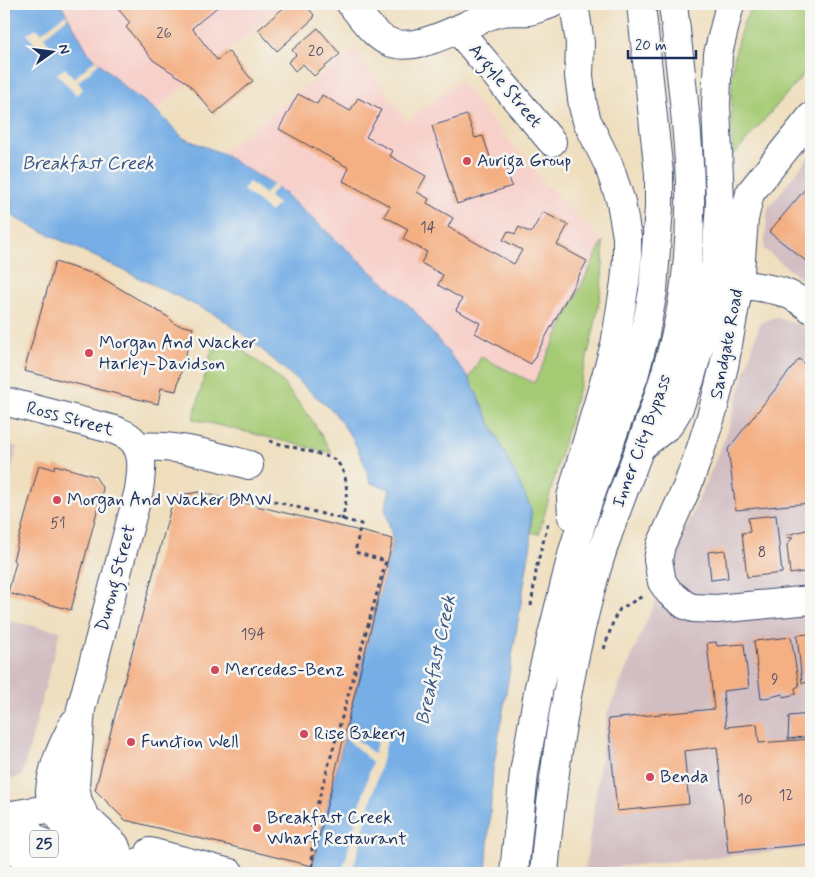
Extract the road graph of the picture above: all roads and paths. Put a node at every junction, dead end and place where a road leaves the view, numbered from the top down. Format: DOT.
graph roads {
  1 [pos="351,4"];
  2 [pos="551,4"];
  3 [pos="574,4"];
  4 [pos="730,4"];
  5 [pos="503,8"];
  6 [pos="674,13"];
  7 [pos="642,15"];
  8 [pos="458,30"];
  9 [pos="811,117"];
  10 [pos="552,142"];
  11 [pos="739,284"];
  12 [pos="811,308"];
  13 [pos="4,401"];
  14 [pos="270,442"];
  15 [pos="643,445"];
  16 [pos="138,447"];
  17 [pos="249,465"];
  18 [pos="258,497"];
  19 [pos="550,517"];
  20 [pos="342,520"];
  21 [pos="573,551"];
  22 [pos="655,588"];
  23 [pos="811,600"];
  24 [pos="530,613"];
  25 [pos="608,634"];
  26 [pos="66,806"];
  27 [pos="4,816"];
  28 [pos="4,843"];
  29 [pos="120,862"];
  30 [pos="47,873"];
  31 [pos="84,873"];
  32 [pos="230,873"];
  33 [pos="313,873"];
  34 [pos="514,873"];
  35 [pos="544,873"];
  1 -- 8 [label="main road, Argyle Street"];
  2 -- 5 [label="main road, Argyle Street"];
  3 -- 21 [label="main road"];
  4 -- 15 [label="main road"];
  5 -- 8 [label="main road, Argyle Street"];
  6 -- 15 [label="main road, Inner City Bypass"];
  7 -- 21 [label="main road, Inner City Bypass"];
  8 -- 10 [label="main road, Argyle Street"];
  9 -- 11 [label="main road, Sandgate Road"];
  11 -- 12 [label="main road"];
  11 -- 22 [label="main road, Sandgate Road"];
  13 -- 16 [label="main road, Ross Street"];
  14 -- 20 [label="path"];
  15 -- 35 [label="main road, Inner City Bypass"];
  16 -- 17 [label="main road"];
  16 -- 26 [label="main road, Durong Street"];
  18 -- 20 [label="path"];
  19 -- 24 [label="path"];
  20 -- 33 [label="path"];
  21 -- 34 [label="main road, Inner City Bypass"];
  22 -- 23 [label="main road"];
  22 -- 25 [label="path"];
  26 -- 27 [label="main road"];
  26 -- 29 [label="main road, Durong Street"];
  27 -- 31 [label="main road, 25"];
  28 -- 30 [label="main road, 25"];
  29 -- 32 [label="main road, Durong Street"];
}
